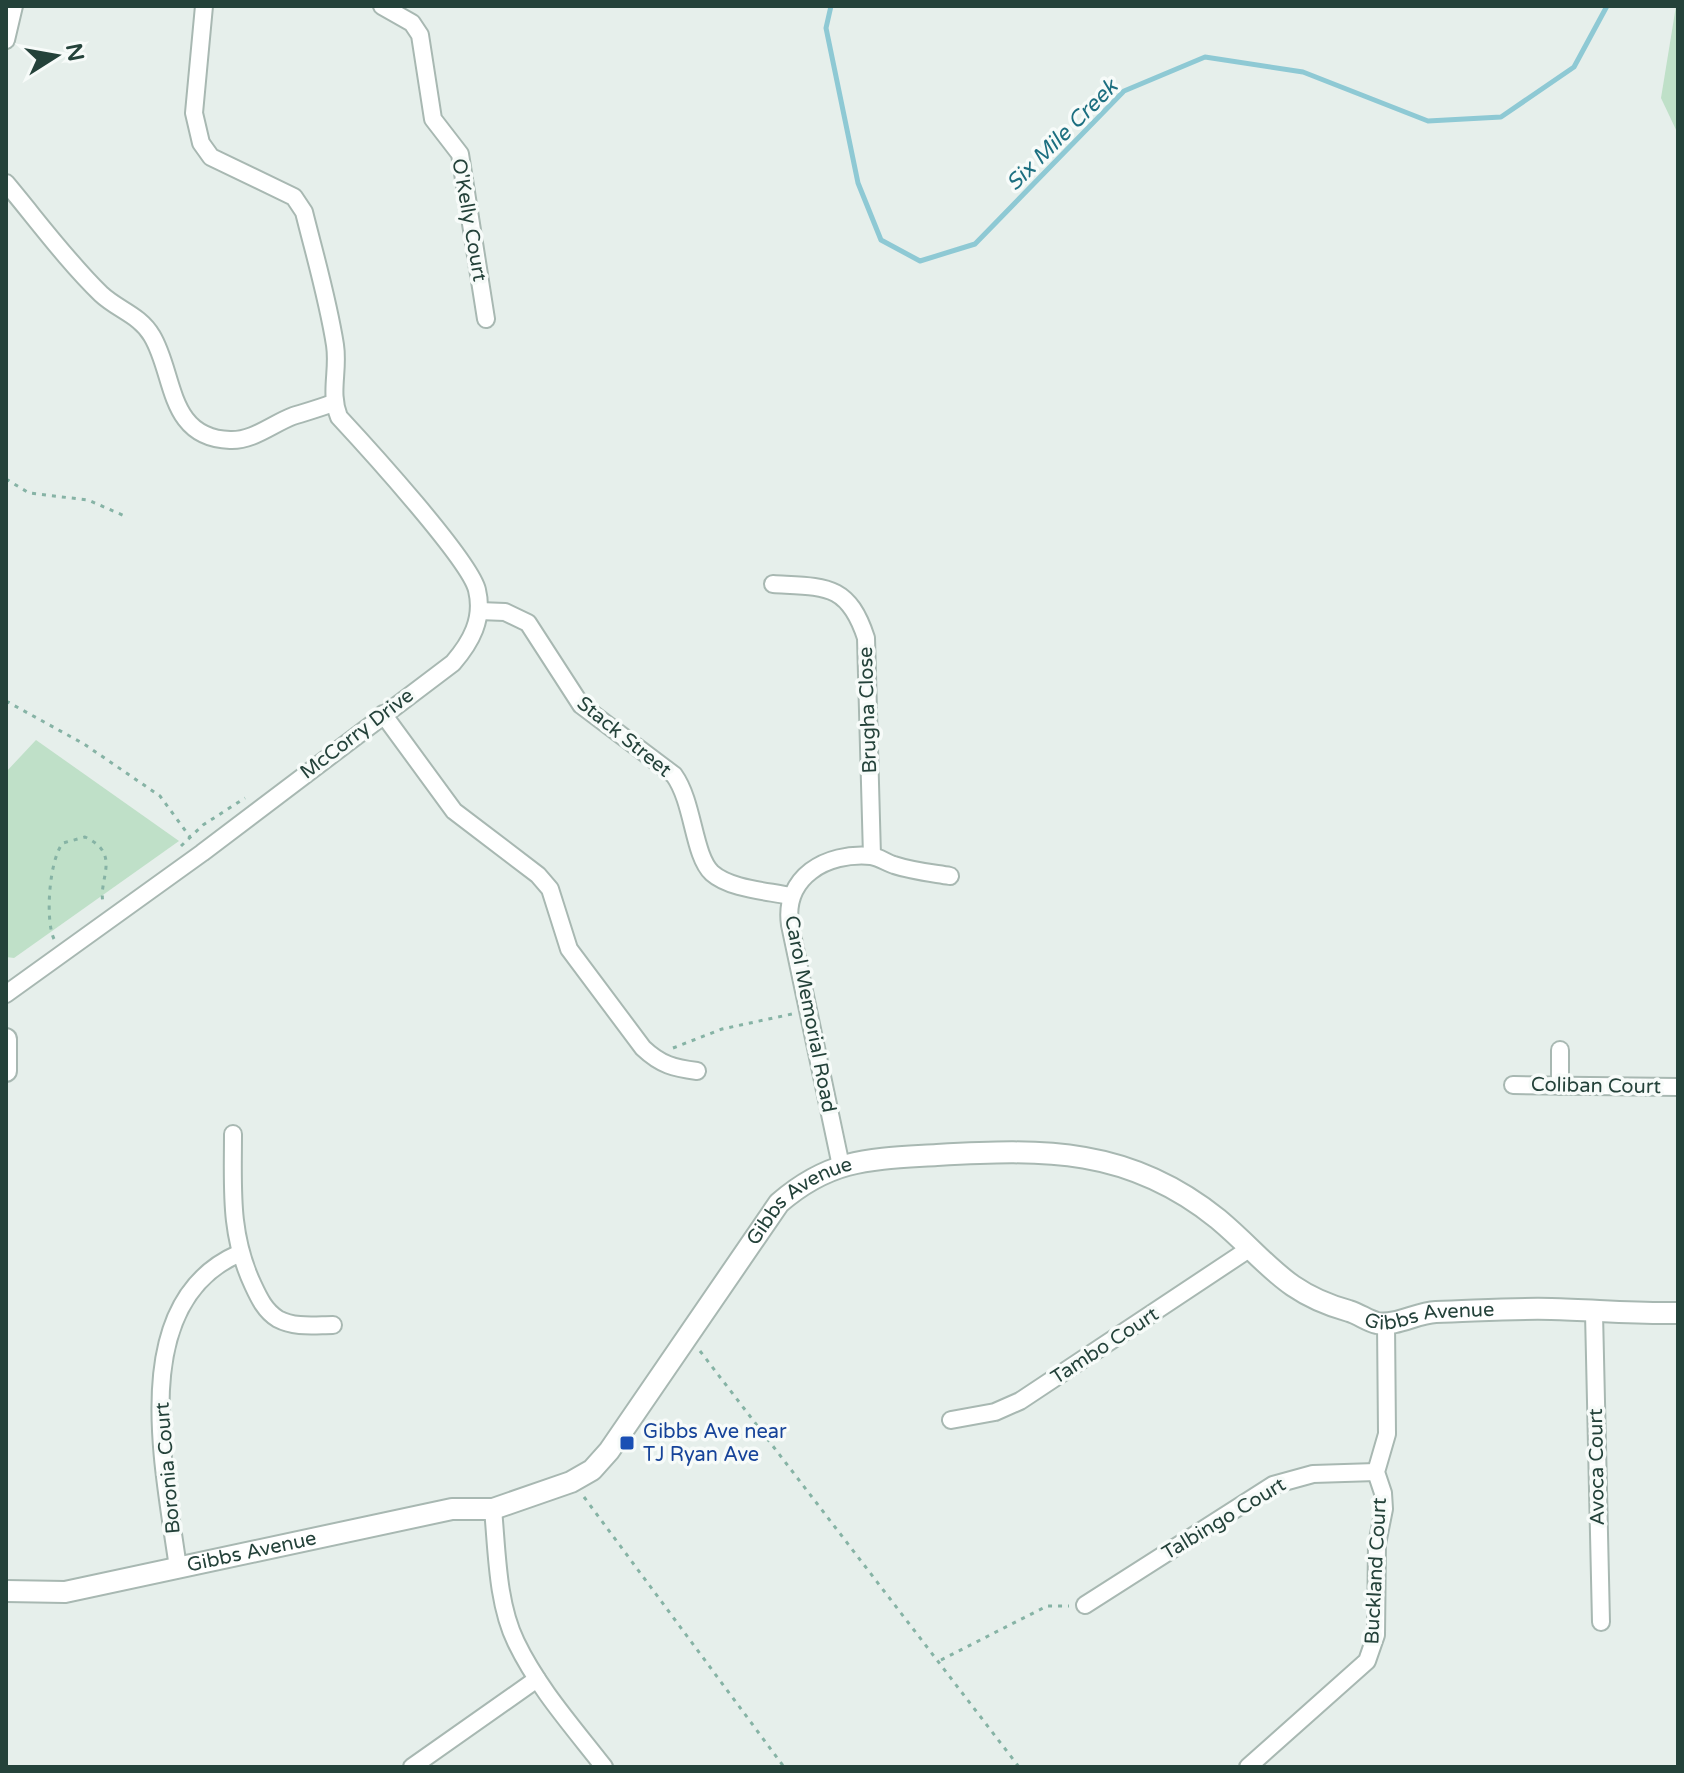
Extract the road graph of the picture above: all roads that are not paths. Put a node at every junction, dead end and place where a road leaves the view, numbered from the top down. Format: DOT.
graph roads {
  1 [pos="14,6"];
  2 [pos="204,6"];
  3 [pos="382,6"];
  4 [pos="6,40"];
  5 [pos="6,183"];
  6 [pos="486,319"];
  7 [pos="333,403"];
  8 [pos="773,584"];
  9 [pos="479,611"];
  10 [pos="383,714"];
  11 [pos="872,856"];
  12 [pos="950,876"];
  13 [pos="790,896"];
  14 [pos="6,994"];
  15 [pos="6,1039"];
  16 [pos="1560,1050"];
  17 [pos="6,1071"];
  18 [pos="697,1071"];
  19 [pos="1513,1085"];
  20 [pos="1560,1086"];
  21 [pos="1678,1087"];
  22 [pos="233,1134"];
  23 [pos="841,1166"];
  24 [pos="1249,1249"];
  25 [pos="238,1254"];
  26 [pos="1594,1313"];
  27 [pos="1678,1313"];
  28 [pos="1386,1323"];
  29 [pos="333,1325"];
  30 [pos="951,1420"];
  31 [pos="1376,1472"];
  32 [pos="493,1509"];
  33 [pos="178,1568"];
  34 [pos="6,1591"];
  35 [pos="1085,1605"];
  36 [pos="1601,1622"];
  37 [pos="537,1679"];
  38 [pos="412,1767"];
  39 [pos="604,1767"];
  40 [pos="1248,1767"];
  1 -- 4 [label="street"];
  2 -- 7 [label="street"];
  3 -- 6 [label="street, O'Kelly Court"];
  5 -- 7 [label="street"];
  7 -- 9 [label="street"];
  8 -- 11 [label="street, Brugha Close"];
  9 -- 10 [label="street, McCorry Drive"];
  9 -- 13 [label="street, Stack Street"];
  10 -- 14 [label="street, McCorry Drive"];
  10 -- 18 [label="street"];
  11 -- 12 [label="street, Carol Memorial Road"];
  11 -- 13 [label="street, Carol Memorial Road"];
  13 -- 23 [label="street, Carol Memorial Road"];
  15 -- 17 [label="street"];
  16 -- 20 [label="street"];
  19 -- 20 [label="street, Coliban Court"];
  20 -- 21 [label="street, Coliban Court"];
  22 -- 25 [label="street"];
  23 -- 24 [label="street, Gibbs Avenue"];
  23 -- 32 [label="street, Gibbs Avenue"];
  24 -- 28 [label="street, Gibbs Avenue"];
  24 -- 30 [label="street, Tambo Court"];
  25 -- 29 [label="street"];
  25 -- 33 [label="street, Boronia Court"];
  26 -- 27 [label="street, Gibbs Avenue"];
  26 -- 28 [label="street, Gibbs Avenue"];
  26 -- 36 [label="street, Avoca Court"];
  28 -- 31 [label="street, Buckland Court"];
  31 -- 35 [label="street, Talbingo Court"];
  31 -- 40 [label="street, Buckland Court"];
  32 -- 33 [label="street, Gibbs Avenue"];
  32 -- 37 [label="street"];
  33 -- 34 [label="street, Gibbs Avenue"];
  37 -- 38 [label="street"];
  37 -- 39 [label="street"];
}
